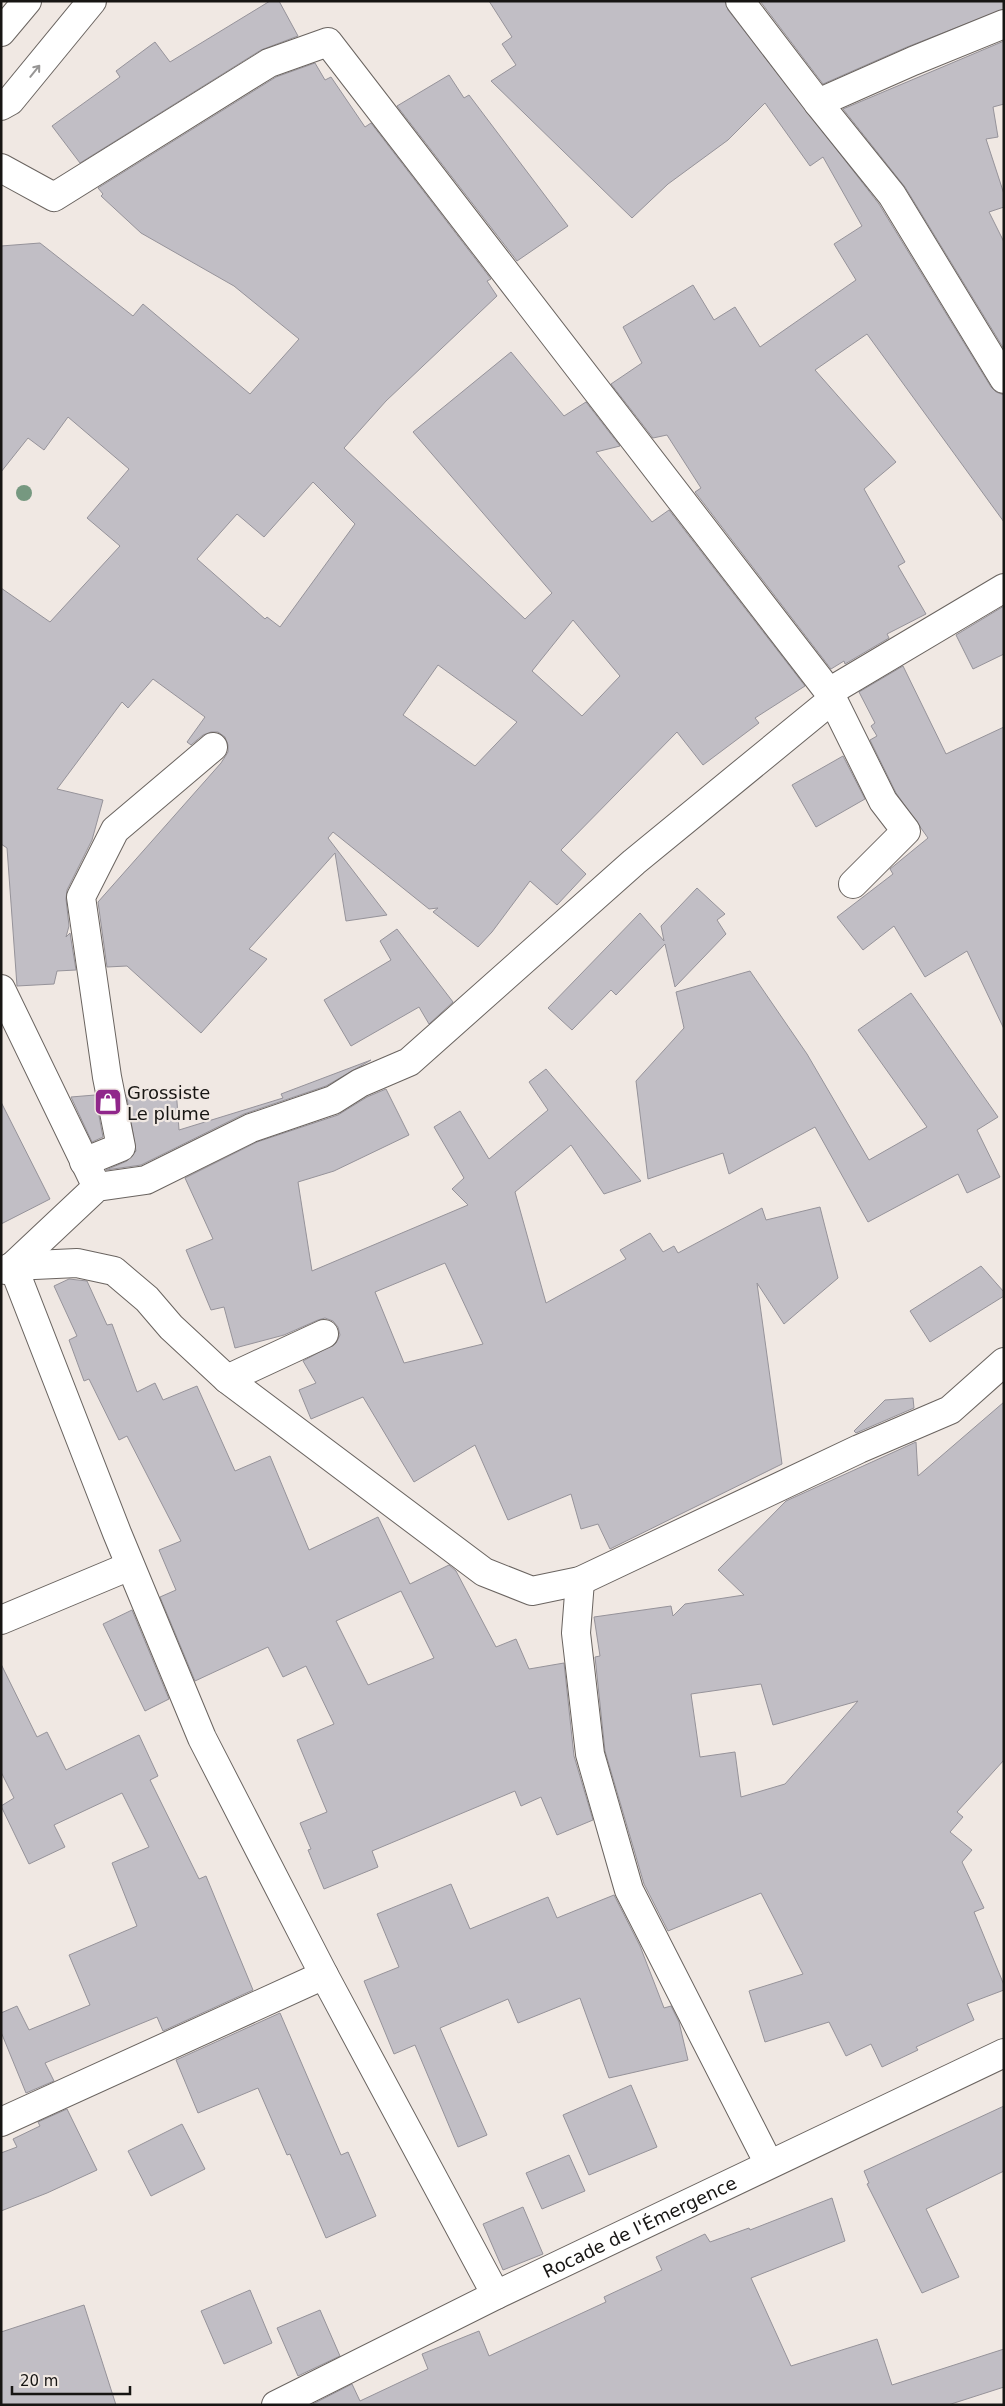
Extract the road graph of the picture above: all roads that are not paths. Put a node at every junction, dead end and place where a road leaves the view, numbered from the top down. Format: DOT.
graph roads {
  1 [pos="27,1"];
  2 [pos="92,1"];
  3 [pos="740,1"];
  4 [pos="1004,24"];
  5 [pos="1,32"];
  6 [pos="818,103"];
  7 [pos="1,106"];
  8 [pos="1,168"];
  9 [pos="1004,379"];
  10 [pos="1004,588"];
  11 [pos="831,695"];
  12 [pos="213,747"];
  13 [pos="853,884"];
  14 [pos="1,989"];
  15 [pos="84,1162"];
  16 [pos="97,1188"];
  17 [pos="7,1269"];
  18 [pos="324,1334"];
  19 [pos="1004,1362"];
  20 [pos="227,1378"];
  21 [pos="130,1566"];
  22 [pos="580,1581"];
  23 [pos="1,1620"];
  24 [pos="324,1975"];
  25 [pos="1004,2053"];
  26 [pos="1,2122"];
  27 [pos="769,2164"];
  28 [pos="496,2295"];
  29 [pos="276,2405"];
  1 -- 5 [label="street"];
  7 -- 2 [label="street, one-way"];
  3 -- 6 [label="street"];
  4 -- 6 [label="street"];
  6 -- 9 [label="street"];
  8 -- 11 [label="street"];
  10 -- 11 [label="street"];
  11 -- 13 [label="street"];
  11 -- 16 [label="street"];
  12 -- 15 [label="street"];
  14 -- 15 [label="street"];
  15 -- 16 [label="street"];
  16 -- 17 [label="street"];
  17 -- 20 [label="street"];
  17 -- 21 [label="street"];
  18 -- 20 [label="street"];
  19 -- 22 [label="street"];
  20 -- 22 [label="street"];
  21 -- 23 [label="street"];
  21 -- 24 [label="street"];
  22 -- 27 [label="street"];
  24 -- 26 [label="street"];
  24 -- 28 [label="street"];
  25 -- 27 [label="street, Rocade de l'Émergence"];
  27 -- 28 [label="street, Rocade de l'Émergence"];
  28 -- 29 [label="street, Rocade de l'Émergence"];
}
